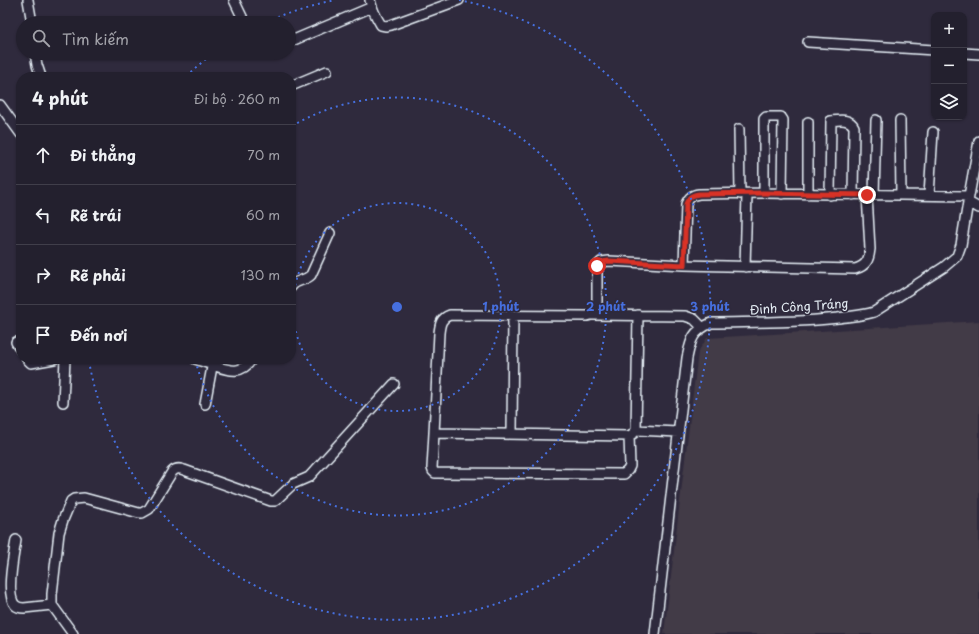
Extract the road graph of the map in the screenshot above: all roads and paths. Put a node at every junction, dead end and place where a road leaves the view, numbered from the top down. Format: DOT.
graph roads {
  1 [pos="28,0"];
  2 [pos="234,0"];
  3 [pos="459,0"];
  4 [pos="371,3"];
  5 [pos="31,16"];
  6 [pos="242,16"];
  7 [pos="296,39"];
  8 [pos="808,42"];
  9 [pos="931,50"];
  10 [pos="967,53"];
  11 [pos="979,54"];
  12 [pos="36,60"];
  13 [pos="326,71"];
  14 [pos="39,72"];
  15 [pos="296,84"];
  16 [pos="0,105"];
  17 [pos="876,120"];
  18 [pos="900,120"];
  19 [pos="808,122"];
  20 [pos="16,127"];
  21 [pos="739,130"];
  22 [pos="933,132"];
  23 [pos="979,141"];
  24 [pos="764,193"];
  25 [pos="744,194"];
  26 [pos="782,194"];
  27 [pos="808,194"];
  28 [pos="830,194"];
  29 [pos="853,195"];
  30 [pos="871,195"];
  31 [pos="901,195"];
  32 [pos="930,195"];
  33 [pos="968,199"];
  34 [pos="979,208"];
  35 [pos="330,232"];
  36 [pos="684,265"];
  37 [pos="745,267"];
  38 [pos="296,282"];
  39 [pos="514,315"];
  40 [pos="592,315"];
  41 [pos="638,315"];
  42 [pos="702,327"];
  43 [pos="64,364"];
  44 [pos="209,364"];
  45 [pos="249,364"];
  46 [pos="212,365"];
  47 [pos="394,384"];
  48 [pos="64,402"];
  49 [pos="205,404"];
  50 [pos="678,432"];
  51 [pos="434,433"];
  52 [pos="632,433"];
  53 [pos="512,434"];
  54 [pos="16,540"];
  55 [pos="52,605"];
  56 [pos="73,634"];
  57 [pos="655,634"];
  1 -- 5 [label="street"];
  2 -- 6 [label="street"];
  3 -- 4 [label="street"];
  4 -- 7 [label="street"];
  8 -- 9 [label="street"];
  10 -- 11 [label="street"];
  12 -- 14 [label="street"];
  13 -- 15 [label="street"];
  16 -- 20 [label="street"];
  17 -- 30 [label="street"];
  18 -- 31 [label="street"];
  19 -- 27 [label="street"];
  21 -- 25 [label="street"];
  22 -- 32 [label="street"];
  23 -- 33 [label="street, Đinh Công Tráng"];
  24 -- 25 [label="street"];
  24 -- 26 [label="street"];
  24 -- 26 [label="street"];
  25 -- 36 [label="street"];
  25 -- 37 [label="street"];
  26 -- 27 [label="street"];
  27 -- 28 [label="street"];
  28 -- 29 [label="street"];
  28 -- 29 [label="street"];
  29 -- 30 [label="street"];
  30 -- 31 [label="street"];
  30 -- 37 [label="street"];
  31 -- 32 [label="street"];
  32 -- 33 [label="street"];
  33 -- 34 [label="street"];
  33 -- 42 [label="street, Đinh Công Tráng"];
  35 -- 38 [label="street"];
  36 -- 37 [label="street"];
  36 -- 40 [label="street"];
  39 -- 40 [label="street"];
  39 -- 51 [label="street"];
  39 -- 53 [label="street"];
  40 -- 41 [label="street"];
  41 -- 42 [label="street"];
  41 -- 52 [label="street"];
  42 -- 50 [label="street"];
  43 -- 48 [label="street"];
  44 -- 46 [label="street"];
  45 -- 46 [label="street"];
  46 -- 49 [label="street"];
  47 -- 55 [label="street"];
  50 -- 52 [label="street"];
  50 -- 57 [label="street"];
  51 -- 52 [label="street"];
  51 -- 53 [label="street"];
  52 -- 53 [label="street"];
  54 -- 55 [label="street"];
  55 -- 56 [label="street"];
}
